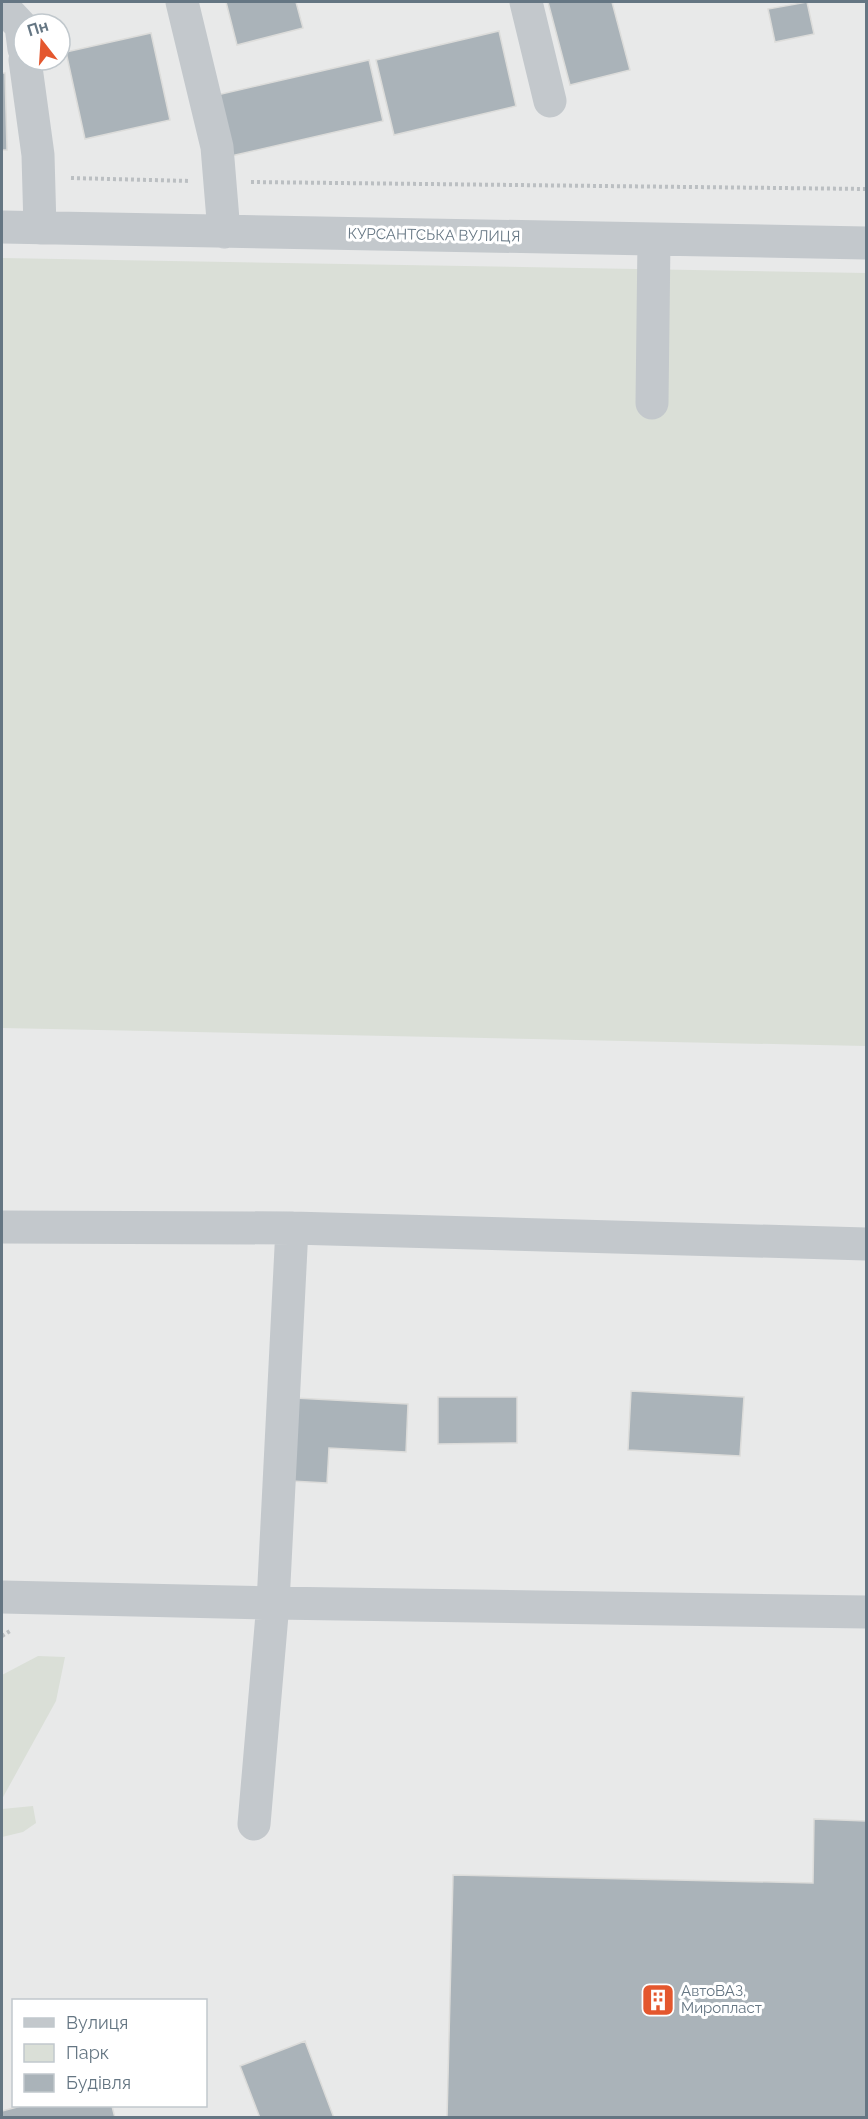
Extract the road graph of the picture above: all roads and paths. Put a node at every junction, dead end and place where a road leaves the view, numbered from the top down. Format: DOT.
graph roads {
  1 [pos="182,2"];
  2 [pos="526,2"];
  3 [pos="28,72"];
  4 [pos="550,100"];
  5 [pos="39,178"];
  6 [pos="220,182"];
  7 [pos="867,189"];
  8 [pos="2,227"];
  9 [pos="40,228"];
  10 [pos="224,232"];
  11 [pos="654,239"];
  12 [pos="867,243"];
  13 [pos="652,403"];
  14 [pos="2,1227"];
  15 [pos="292,1228"];
  16 [pos="867,1244"];
  17 [pos="2,1597"];
  18 [pos="273,1604"];
  19 [pos="867,1612"];
  20 [pos="254,1824"];
  1 -- 6 [label="street"];
  2 -- 4 [label="street"];
  3 -- 5 [label="street"];
  5 -- 6 [label="path"];
  5 -- 9 [label="street"];
  6 -- 7 [label="path"];
  6 -- 10 [label="street"];
  8 -- 9 [label="street, КУРСАНТСЬКА ВУЛИЦЯ"];
  9 -- 10 [label="street, КУРСАНТСЬКА ВУЛИЦЯ"];
  10 -- 11 [label="street, КУРСАНТСЬКА ВУЛИЦЯ"];
  11 -- 12 [label="street, КУРСАНТСЬКА ВУЛИЦЯ"];
  11 -- 13 [label="street"];
  14 -- 15 [label="street"];
  15 -- 16 [label="street"];
  15 -- 18 [label="street"];
  17 -- 18 [label="street"];
  18 -- 19 [label="street"];
  18 -- 20 [label="street"];
}
